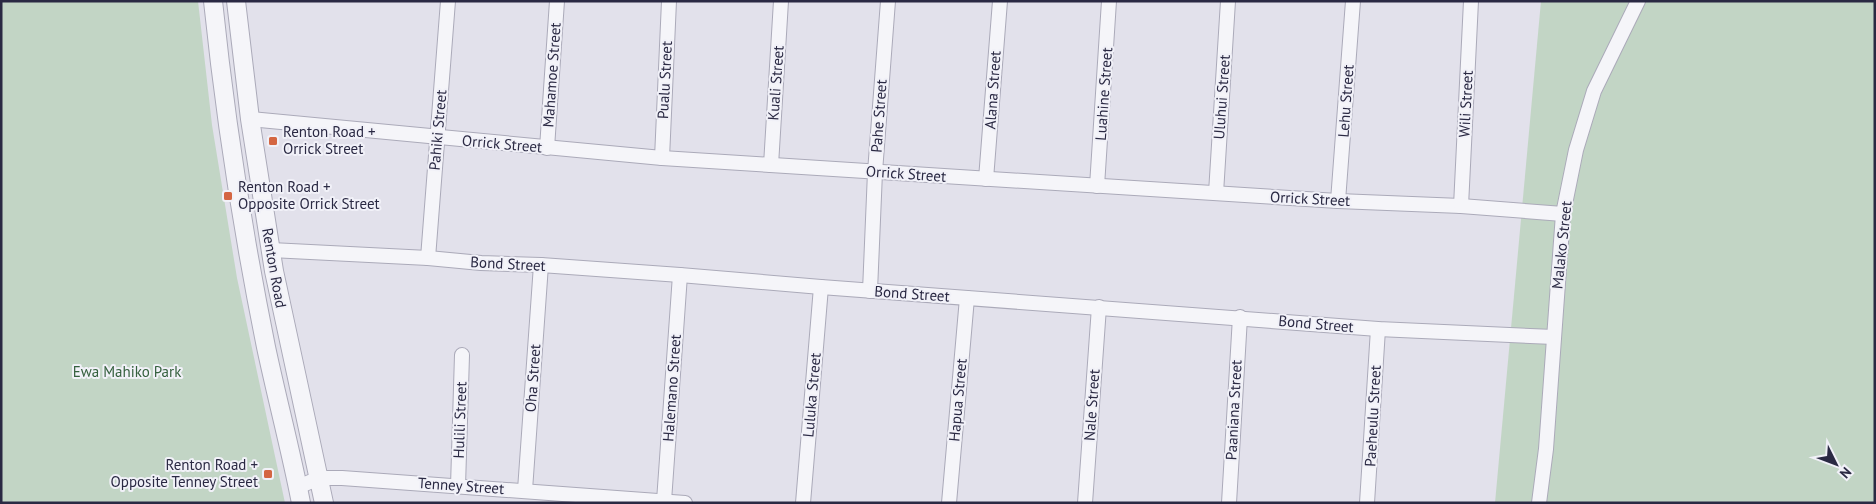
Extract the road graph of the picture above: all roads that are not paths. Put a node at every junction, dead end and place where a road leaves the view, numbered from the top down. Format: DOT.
graph roads {
  1 [pos="213,1"];
  2 [pos="236,1"];
  3 [pos="448,1"];
  4 [pos="557,1"];
  5 [pos="669,1"];
  6 [pos="781,1"];
  7 [pos="888,1"];
  8 [pos="1000,1"];
  9 [pos="1110,1"];
  10 [pos="1228,1"];
  11 [pos="1353,1"];
  12 [pos="1471,1"];
  13 [pos="1638,1"];
  14 [pos="250,119"];
  15 [pos="436,138"];
  16 [pos="547,148"];
  17 [pos="662,158"];
  18 [pos="771,165"];
  19 [pos="875,172"];
  20 [pos="986,179"];
  21 [pos="1097,186"];
  22 [pos="1216,193"];
  23 [pos="1338,201"];
  24 [pos="1461,206"];
  25 [pos="1563,214"];
  26 [pos="271,250"];
  27 [pos="428,258"];
  28 [pos="541,265"];
  29 [pos="680,275"];
  30 [pos="821,287"];
  31 [pos="870,291"];
  32 [pos="967,298"];
  33 [pos="1099,307"];
  34 [pos="1240,317"];
  35 [pos="1378,329"];
  36 [pos="1554,337"];
  37 [pos="462,355"];
  38 [pos="319,478"];
  39 [pos="458,486"];
  40 [pos="525,490"];
  41 [pos="299,495"];
  42 [pos="664,501"];
  43 [pos="324,503"];
  44 [pos="685,503"];
  45 [pos="803,503"];
  46 [pos="950,503"];
  47 [pos="1085,503"];
  48 [pos="1229,503"];
  49 [pos="1367,503"];
  50 [pos="1539,503"];
  1 -- 41 [label="street, Renton Road"];
  2 -- 14 [label="street, Renton Road"];
  3 -- 15 [label="street, Pahiki Street"];
  4 -- 16 [label="street, Mahamoe Street"];
  5 -- 17 [label="street, Pualu Street"];
  6 -- 18 [label="street, Kuali Street"];
  7 -- 19 [label="street, Pahe Street"];
  8 -- 20 [label="street, Alana Street"];
  9 -- 21 [label="street, Luahine Street"];
  10 -- 22 [label="street, Uluhui Street"];
  11 -- 23 [label="street, Lehu Street"];
  12 -- 24 [label="street, Wili Street"];
  13 -- 25 [label="street, Malako Street"];
  14 -- 15 [label="street, Orrick Street"];
  14 -- 26 [label="street, Renton Road"];
  15 -- 16 [label="street, Orrick Street"];
  15 -- 27 [label="street, Pahiki Street"];
  16 -- 17 [label="street, Orrick Street"];
  17 -- 18 [label="street, Orrick Street"];
  18 -- 19 [label="street, Orrick Street"];
  19 -- 20 [label="street, Orrick Street"];
  19 -- 31 [label="street, Pahe Street"];
  20 -- 21 [label="street, Orrick Street"];
  21 -- 22 [label="street, Orrick Street"];
  22 -- 23 [label="street, Orrick Street"];
  23 -- 24 [label="street, Orrick Street"];
  24 -- 25 [label="street, Orrick Street"];
  25 -- 36 [label="street, Malako Street"];
  26 -- 27 [label="street, Bond Street"];
  26 -- 38 [label="street, Renton Road"];
  27 -- 28 [label="street, Bond Street"];
  28 -- 29 [label="street, Bond Street"];
  28 -- 40 [label="street, Oha Street"];
  29 -- 30 [label="street, Bond Street"];
  29 -- 42 [label="street, Halemano Street"];
  30 -- 31 [label="street, Bond Street"];
  30 -- 45 [label="street, Luluka Street"];
  31 -- 32 [label="street, Bond Street"];
  32 -- 33 [label="street, Bond Street"];
  32 -- 46 [label="street, Hapua Street"];
  33 -- 34 [label="street, Bond Street"];
  33 -- 47 [label="street, Nale Street"];
  34 -- 35 [label="street, Bond Street"];
  34 -- 48 [label="street, Paaniana Street"];
  35 -- 36 [label="street, Bond Street"];
  35 -- 49 [label="street, Paeheulu Street"];
  36 -- 50 [label="street, Malako Street"];
  37 -- 39 [label="street, Hulili Street"];
  38 -- 39 [label="street, Tenney Street"];
  38 -- 41 [label="street, Tenney Street"];
  38 -- 43 [label="street, Renton Road"];
  39 -- 40 [label="street, Tenney Street"];
  40 -- 42 [label="street, Tenney Street"];
  42 -- 44 [label="street, Tenney Street"];
}
